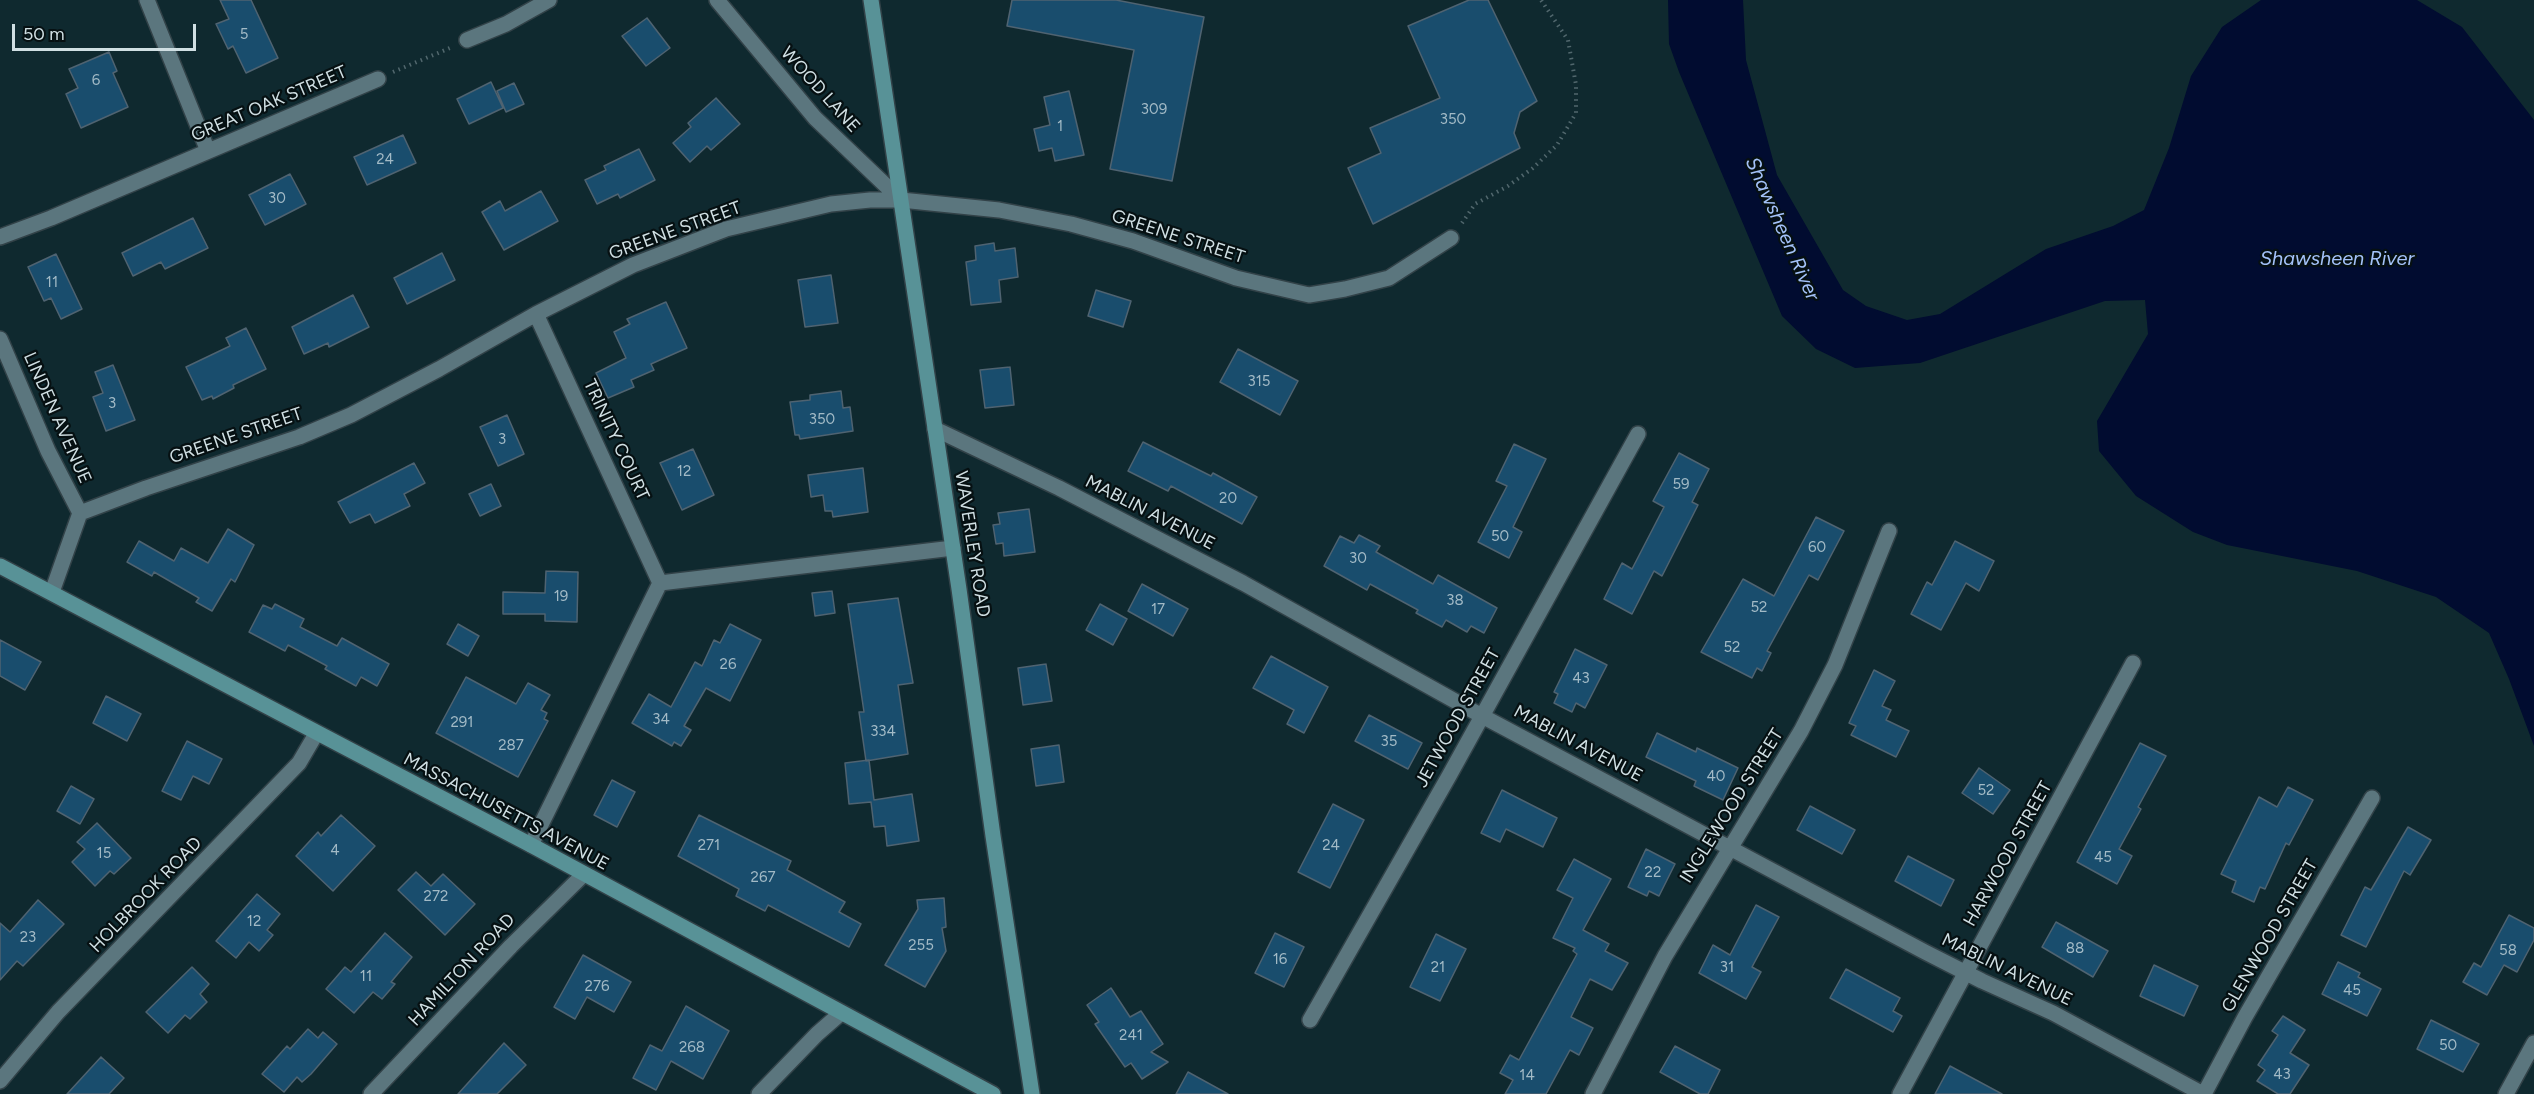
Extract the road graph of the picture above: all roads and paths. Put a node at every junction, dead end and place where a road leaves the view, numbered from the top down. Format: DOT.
graph roads {
  1 [pos="147,0"];
  2 [pos="549,0"];
  3 [pos="717,0"];
  4 [pos="871,0"];
  5 [pos="1541,0"];
  6 [pos="467,40"];
  7 [pos="378,79"];
  8 [pos="208,151"];
  9 [pos="901,200"];
  10 [pos="0,237"];
  11 [pos="1451,238"];
  12 [pos="536,314"];
  13 [pos="0,339"];
  14 [pos="935,429"];
  15 [pos="1638,434"];
  16 [pos="80,513"];
  17 [pos="1889,531"];
  18 [pos="953,548"];
  19 [pos="0,566"];
  20 [pos="660,583"];
  21 [pos="52,592"];
  22 [pos="2133,663"];
  23 [pos="1482,716"];
  24 [pos="316,734"];
  25 [pos="2372,798"];
  26 [pos="531,845"];
  27 [pos="1731,847"];
  28 [pos="584,874"];
  29 [pos="1966,973"];
  30 [pos="841,1013"];
  31 [pos="1310,1020"];
  32 [pos="2534,1043"];
  33 [pos="0,1081"];
  34 [pos="370,1094"];
  35 [pos="759,1094"];
  36 [pos="993,1094"];
  37 [pos="1032,1094"];
  38 [pos="1593,1094"];
  39 [pos="1900,1094"];
  40 [pos="2203,1094"];
  41 [pos="2506,1094"];
  1 -- 8 [label="street"];
  2 -- 6 [label="street"];
  3 -- 9 [label="street, WOOD LANE"];
  4 -- 9 [label="main road, WAVERLEY ROAD"];
  5 -- 11 [label="path"];
  6 -- 7 [label="path"];
  7 -- 8 [label="street, GREAT OAK STREET"];
  8 -- 10 [label="street, GREAT OAK STREET"];
  9 -- 11 [label="street, GREENE STREET"];
  9 -- 12 [label="street, GREENE STREET"];
  9 -- 14 [label="main road, WAVERLEY ROAD"];
  12 -- 16 [label="street, GREENE STREET"];
  12 -- 20 [label="street, TRINITY COURT"];
  13 -- 16 [label="street, LINDEN AVENUE"];
  14 -- 18 [label="main road, WAVERLEY ROAD"];
  14 -- 23 [label="street, MABLIN AVENUE"];
  15 -- 23 [label="street, JETWOOD STREET"];
  16 -- 21 [label="street"];
  17 -- 27 [label="street, INGLEWOOD STREET"];
  18 -- 20 [label="street"];
  18 -- 37 [label="main road, WAVERLEY ROAD"];
  19 -- 21 [label="main road, MASSACHUSETTS AVENUE"];
  20 -- 26 [label="street"];
  21 -- 24 [label="main road, MASSACHUSETTS AVENUE"];
  22 -- 29 [label="street, HARWOOD STREET"];
  23 -- 27 [label="street, MABLIN AVENUE"];
  23 -- 31 [label="street, JETWOOD STREET"];
  24 -- 26 [label="main road, MASSACHUSETTS AVENUE"];
  24 -- 33 [label="street, HOLBROOK ROAD"];
  25 -- 40 [label="street, GLENWOOD STREET"];
  26 -- 28 [label="main road, MASSACHUSETTS AVENUE"];
  27 -- 29 [label="street, MABLIN AVENUE"];
  27 -- 38 [label="street, INGLEWOOD STREET"];
  28 -- 30 [label="main road, MASSACHUSETTS AVENUE"];
  28 -- 34 [label="street, HAMILTON ROAD"];
  29 -- 39 [label="street, HARWOOD STREET"];
  29 -- 40 [label="street, MABLIN AVENUE"];
  30 -- 35 [label="street"];
  30 -- 36 [label="main road, MASSACHUSETTS AVENUE"];
  32 -- 41 [label="street"];
}
